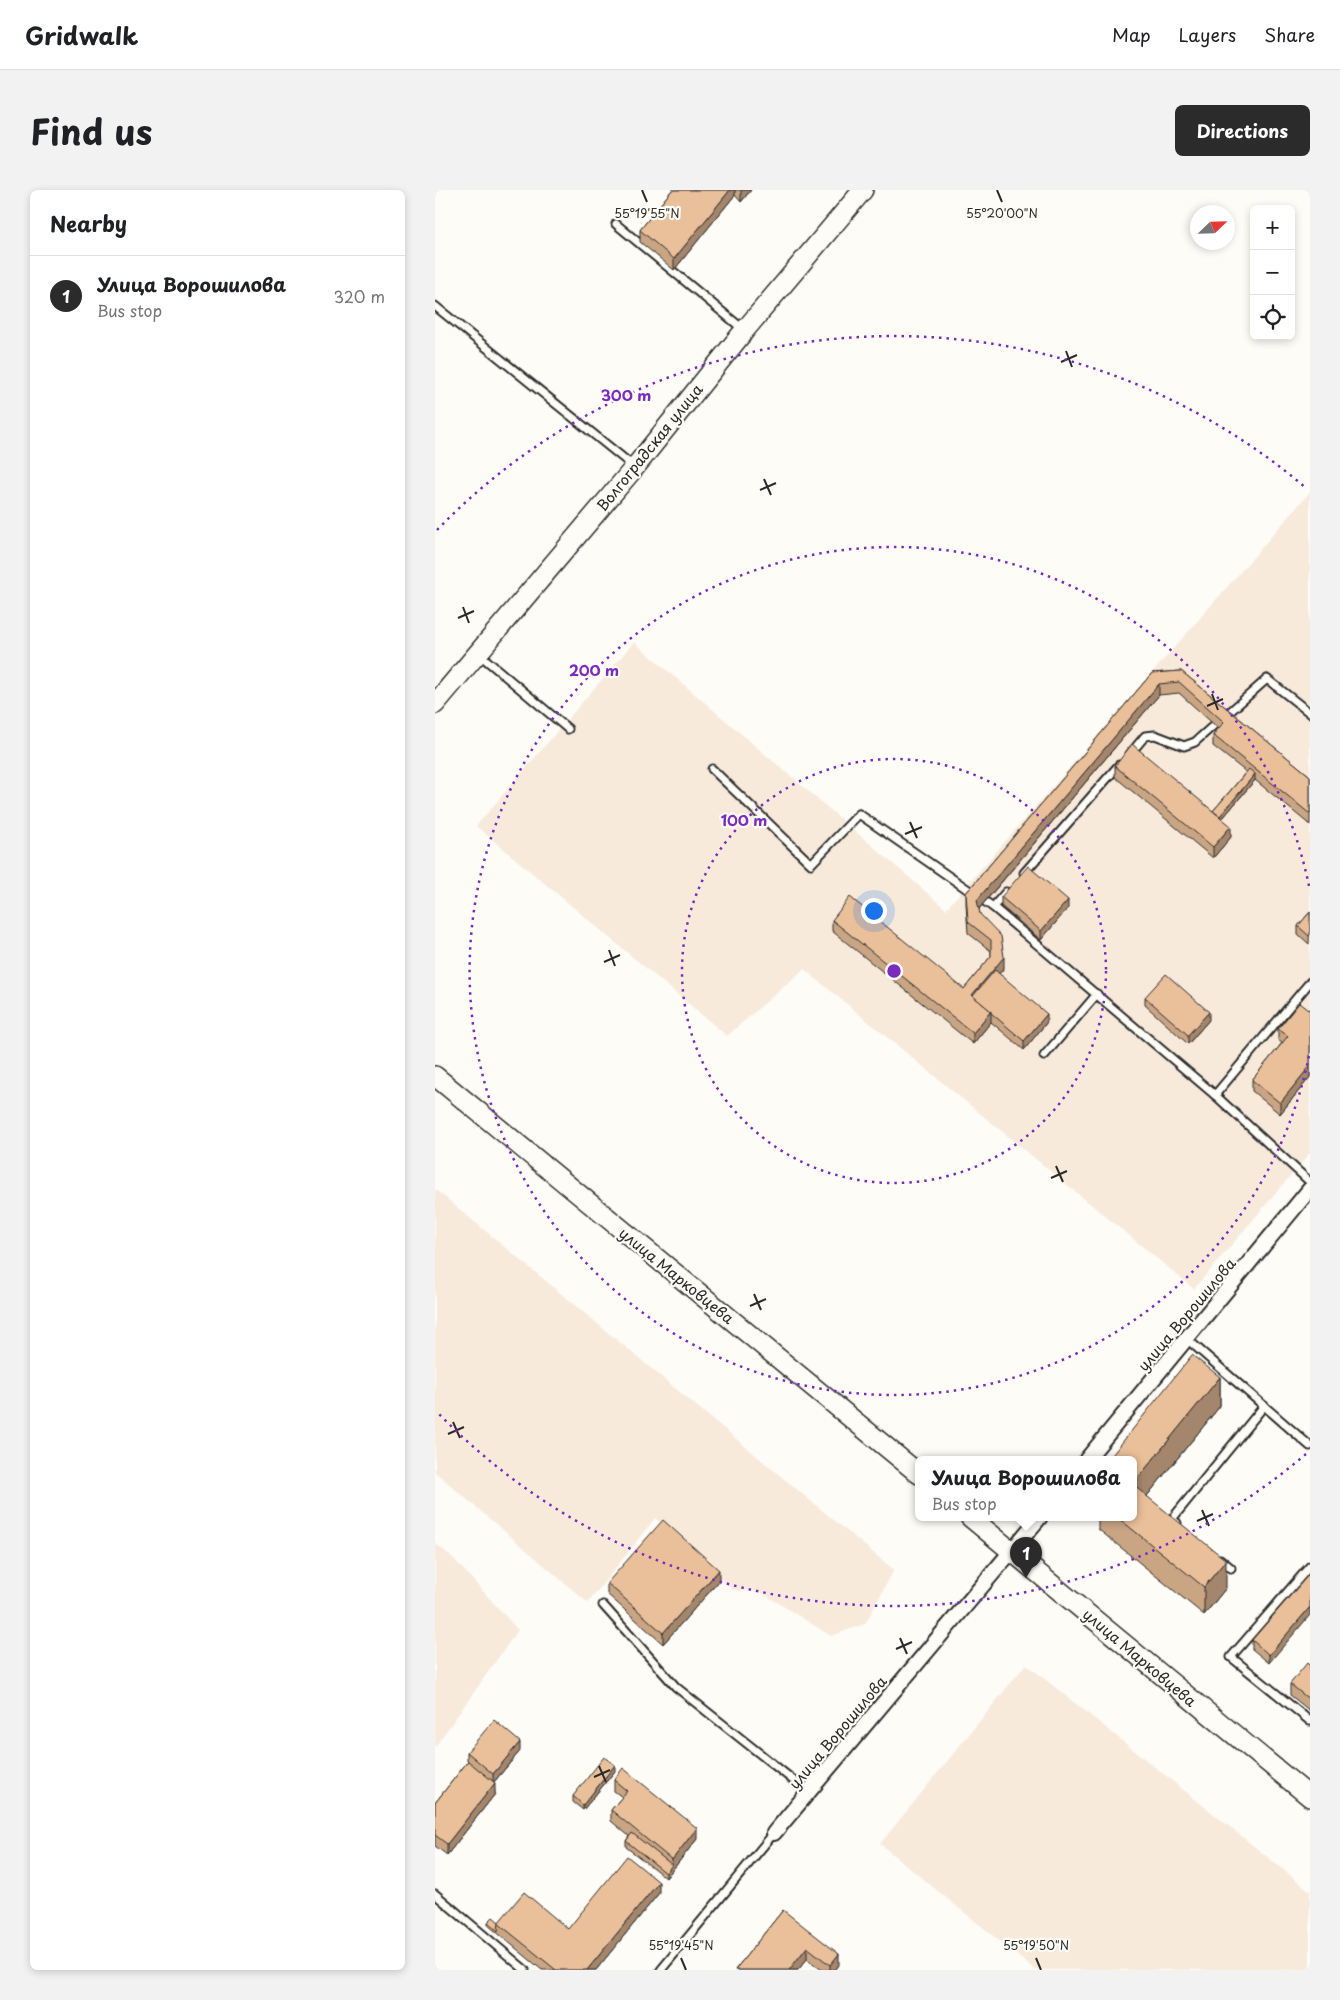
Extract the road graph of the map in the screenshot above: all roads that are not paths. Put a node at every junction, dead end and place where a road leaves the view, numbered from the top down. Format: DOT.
graph roads {
  1 [pos="863,190"];
  2 [pos="616,224"];
  3 [pos="435,306"];
  4 [pos="744,331"];
  5 [pos="635,467"];
  6 [pos="477,652"];
  7 [pos="435,704"];
  8 [pos="1310,713"];
  9 [pos="1224,717"];
  10 [pos="1215,725"];
  11 [pos="568,729"];
  12 [pos="713,769"];
  13 [pos="1020,878"];
  14 [pos="1013,885"];
  15 [pos="993,907"];
  16 [pos="1310,982"];
  17 [pos="1097,994"];
  18 [pos="1044,1056"];
  19 [pos="435,1076"];
  20 [pos="1215,1095"];
  21 [pos="1310,1182"];
  22 [pos="1310,1189"];
  23 [pos="1187,1339"];
  24 [pos="1264,1406"];
  25 [pos="1310,1446"];
  26 [pos="1090,1456"];
  27 [pos="915,1471"];
  28 [pos="975,1521"];
  29 [pos="1037,1521"];
  30 [pos="1183,1528"];
  31 [pos="1012,1551"];
  32 [pos="1215,1555"];
  33 [pos="1310,1566"];
  34 [pos="1231,1568"];
  35 [pos="603,1605"];
  36 [pos="1310,1721"];
  37 [pos="808,1792"];
  38 [pos="1310,1797"];
  39 [pos="774,1833"];
  40 [pos="435,1894"];
  41 [pos="525,1970"];
  42 [pos="661,1970"];
  1 -- 4 [label="main road, Волгоградская улица"];
  2 -- 4 [label="lane"];
  3 -- 5 [label="lane"];
  4 -- 5 [label="main road, Волгоградская улица"];
  5 -- 6 [label="main road, Волгоградская улица"];
  6 -- 7 [label="main road, Волгоградская улица"];
  6 -- 11 [label="lane"];
  8 -- 9 [label="lane"];
  10 -- 13 [label="lane"];
  12 -- 15 [label="lane"];
  14 -- 15 [label="lane"];
  15 -- 17 [label="lane"];
  16 -- 20 [label="lane"];
  17 -- 18 [label="lane"];
  17 -- 20 [label="lane"];
  19 -- 27 [label="main road, улица Марковцева"];
  20 -- 21 [label="lane"];
  22 -- 23 [label="street, улица Ворошилова"];
  23 -- 24 [label="lane"];
  23 -- 26 [label="street, улица Ворошилова"];
  24 -- 25 [label="lane"];
  24 -- 30 [label="lane"];
  28 -- 31 [label="main road, улица Марковцева"];
  29 -- 31 [label="street, улица Ворошилова"];
  31 -- 37 [label="street, улица Ворошилова"];
  31 -- 38 [label="main road, улица Марковцева"];
  32 -- 34 [label="lane"];
  33 -- 36 [label="lane"];
  35 -- 37 [label="lane"];
  37 -- 39 [label="street, улица Ворошилова"];
  39 -- 42 [label="lane, улица Ворошилова"];
  40 -- 41 [label="lane"];
}
